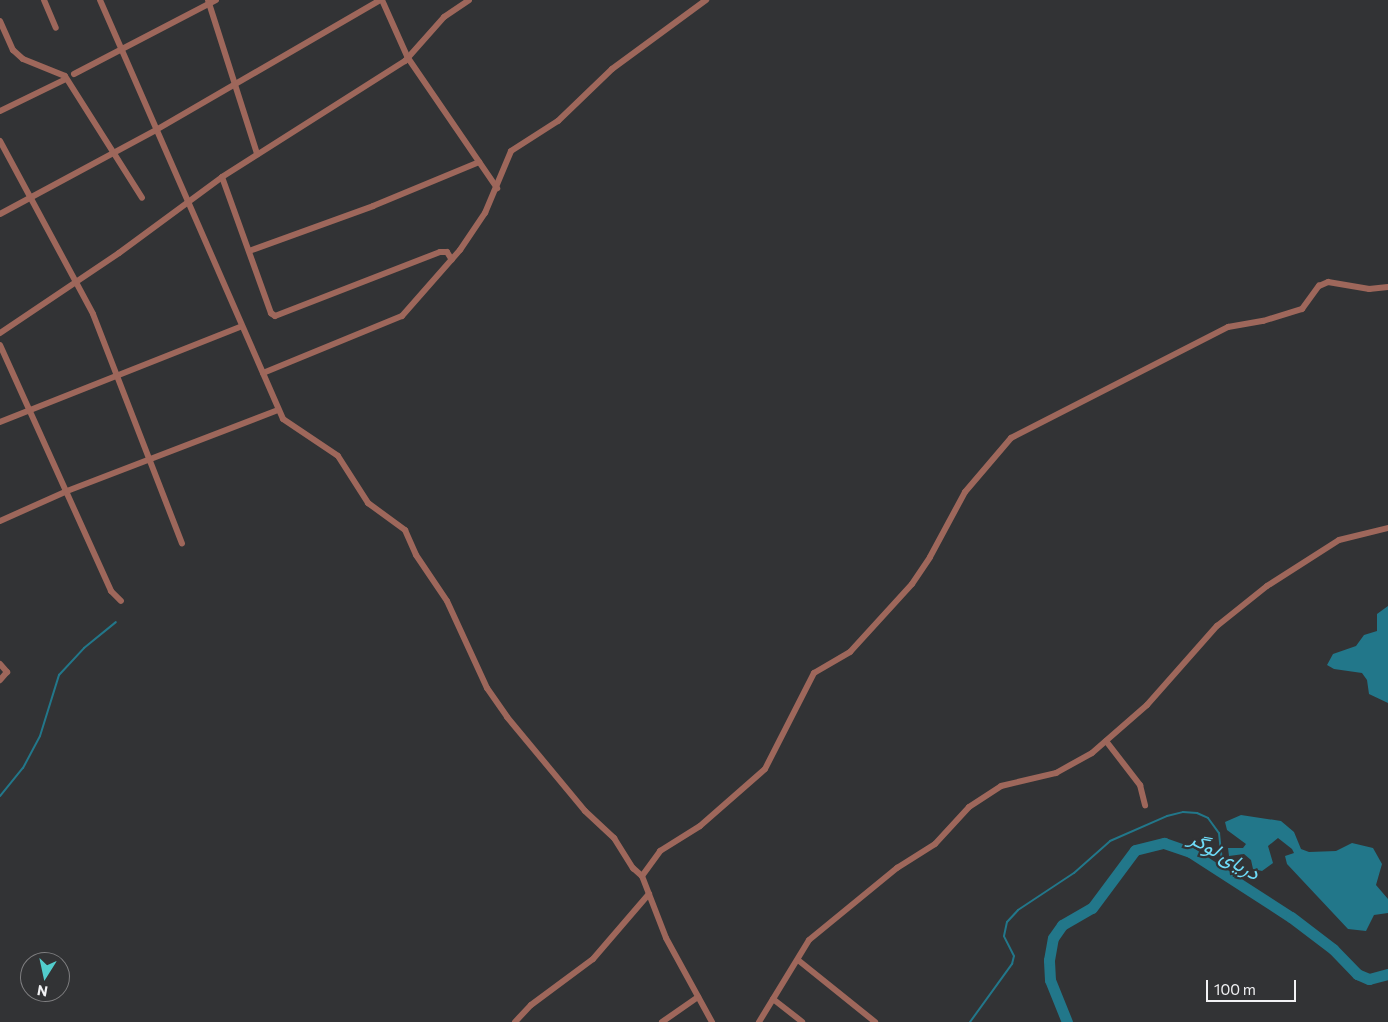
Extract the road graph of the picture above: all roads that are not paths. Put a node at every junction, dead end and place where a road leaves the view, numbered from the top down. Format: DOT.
graph roads {
  1 [pos="44,0"];
  2 [pos="100,0"];
  3 [pos="216,0"];
  4 [pos="381,0"];
  5 [pos="469,0"];
  6 [pos="706,0"];
  7 [pos="208,2"];
  8 [pos="0,20"];
  9 [pos="56,28"];
  10 [pos="120,48"];
  11 [pos="408,58"];
  12 [pos="74,74"];
  13 [pos="66,78"];
  14 [pos="233,82"];
  15 [pos="0,111"];
  16 [pos="156,130"];
  17 [pos="0,141"];
  18 [pos="113,154"];
  19 [pos="257,154"];
  20 [pos="479,162"];
  21 [pos="222,176"];
  22 [pos="497,188"];
  23 [pos="32,198"];
  24 [pos="142,198"];
  25 [pos="188,200"];
  26 [pos="0,214"];
  27 [pos="249,251"];
  28 [pos="452,260"];
  29 [pos="78,280"];
  30 [pos="1388,287"];
  31 [pos="242,326"];
  32 [pos="0,333"];
  33 [pos="0,345"];
  34 [pos="263,373"];
  35 [pos="117,377"];
  36 [pos="30,409"];
  37 [pos="278,410"];
  38 [pos="0,422"];
  39 [pos="152,461"];
  40 [pos="67,491"];
  41 [pos="0,521"];
  42 [pos="1388,528"];
  43 [pos="182,543"];
  44 [pos="121,602"];
  45 [pos="0,664"];
  46 [pos="0,680"];
  47 [pos="1106,741"];
  48 [pos="1145,805"];
  49 [pos="642,876"];
  50 [pos="648,894"];
  51 [pos="798,960"];
  52 [pos="698,997"];
  53 [pos="773,999"];
  54 [pos="515,1022"];
  55 [pos="662,1022"];
  56 [pos="712,1022"];
  57 [pos="759,1022"];
  58 [pos="802,1022"];
  59 [pos="875,1022"];
  1 -- 9 [label="street"];
  2 -- 10 [label="street"];
  3 -- 7 [label="street"];
  4 -- 11 [label="street"];
  4 -- 14 [label="street"];
  5 -- 11 [label="street"];
  6 -- 22 [label="street"];
  7 -- 10 [label="street"];
  7 -- 14 [label="street"];
  8 -- 13 [label="street"];
  10 -- 12 [label="street"];
  10 -- 16 [label="street"];
  11 -- 19 [label="street"];
  11 -- 20 [label="street"];
  13 -- 15 [label="street"];
  13 -- 18 [label="street"];
  14 -- 16 [label="street"];
  14 -- 19 [label="street"];
  16 -- 18 [label="street"];
  16 -- 25 [label="street"];
  17 -- 23 [label="street"];
  18 -- 23 [label="street"];
  18 -- 24 [label="street"];
  19 -- 21 [label="street"];
  20 -- 22 [label="street"];
  20 -- 27 [label="street"];
  21 -- 25 [label="street"];
  21 -- 27 [label="street"];
  22 -- 28 [label="street"];
  23 -- 26 [label="street"];
  23 -- 29 [label="street"];
  25 -- 29 [label="street"];
  25 -- 31 [label="street"];
  27 -- 28 [label="street"];
  28 -- 34 [label="street"];
  29 -- 32 [label="street"];
  29 -- 35 [label="street"];
  30 -- 49 [label="street"];
  31 -- 34 [label="street"];
  31 -- 35 [label="street"];
  33 -- 36 [label="street"];
  34 -- 37 [label="street"];
  35 -- 36 [label="street"];
  35 -- 39 [label="street"];
  36 -- 38 [label="street"];
  36 -- 40 [label="street"];
  37 -- 39 [label="street"];
  37 -- 49 [label="street"];
  39 -- 40 [label="street"];
  39 -- 43 [label="street"];
  40 -- 41 [label="street"];
  40 -- 44 [label="street"];
  42 -- 47 [label="street"];
  45 -- 46 [label="street"];
  47 -- 48 [label="street"];
  47 -- 51 [label="street"];
  49 -- 50 [label="street"];
  50 -- 52 [label="street"];
  50 -- 54 [label="street"];
  51 -- 53 [label="street"];
  51 -- 59 [label="street"];
  52 -- 55 [label="street"];
  52 -- 56 [label="street"];
  53 -- 57 [label="street"];
  53 -- 58 [label="street"];
}
